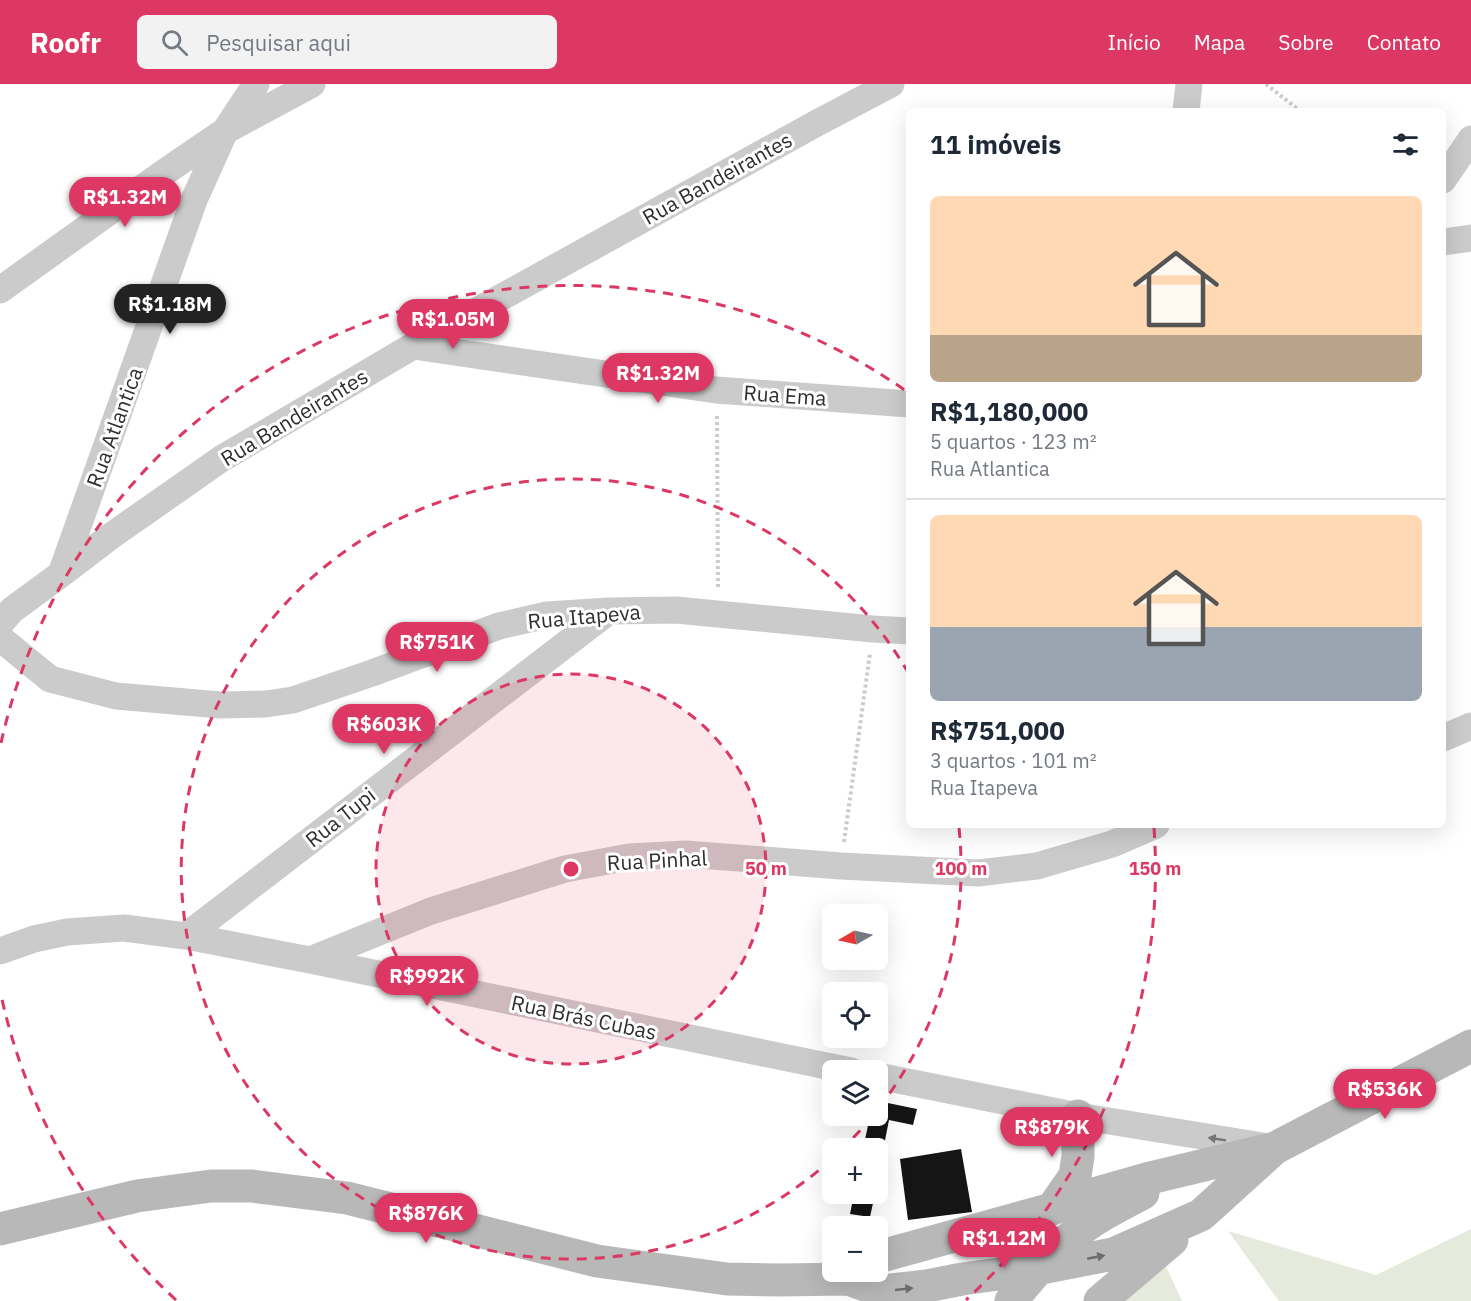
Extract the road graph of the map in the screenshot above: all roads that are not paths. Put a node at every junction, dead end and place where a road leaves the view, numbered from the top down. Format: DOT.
graph roads {
  1 [pos="256,84"];
  2 [pos="312,84"];
  3 [pos="891,84"];
  4 [pos="1189,84"];
  5 [pos="1186,108"];
  6 [pos="225,131"];
  7 [pos="1471,139"];
  8 [pos="1446,176"];
  9 [pos="1471,238"];
  10 [pos="1446,242"];
  11 [pos="0,290"];
  12 [pos="413,346"];
  13 [pos="906,404"];
  14 [pos="61,574"];
  15 [pos="609,610"];
  16 [pos="4,615"];
  17 [pos="906,631"];
  18 [pos="0,638"];
  19 [pos="1471,726"];
  20 [pos="1446,737"];
  21 [pos="1149,828"];
  22 [pos="186,936"];
  23 [pos="0,951"];
  24 [pos="310,960"];
  25 [pos="1471,1046"];
  26 [pos="822,1065"];
  27 [pos="888,1078"];
  28 [pos="1078,1116"];
  29 [pos="1275,1148"];
  30 [pos="1189,1168"];
  31 [pos="1052,1209"];
  32 [pos="1201,1215"];
  33 [pos="0,1229"];
  34 [pos="888,1254"];
  35 [pos="1036,1269"];
  36 [pos="822,1278"];
  37 [pos="865,1282"];
  38 [pos="967,1290"];
  39 [pos="1011,1301"];
  40 [pos="1100,1301"];
  1 -- 6 [label="street, Rua Atlantica"];
  2 -- 6 [label="street"];
  3 -- 12 [label="street, Rua Bandeirantes"];
  4 -- 5 [label="street"];
  6 -- 11 [label="street"];
  6 -- 14 [label="street, Rua Atlantica"];
  7 -- 8 [label="street"];
  9 -- 10 [label="street"];
  12 -- 13 [label="street, Rua Ema"];
  12 -- 14 [label="street, Rua Bandeirantes"];
  14 -- 16 [label="street, Rua Bandeirantes"];
  15 -- 17 [label="street, Rua Itapeva"];
  15 -- 18 [label="street, Rua Itapeva"];
  15 -- 22 [label="street, Rua Tupi"];
  19 -- 20 [label="street"];
  21 -- 24 [label="street, Rua Pinhal"];
  22 -- 23 [label="street, Rua Brás Cubas"];
  22 -- 24 [label="street, Rua Brás Cubas"];
  24 -- 26 [label="street, Rua Brás Cubas"];
  25 -- 29 [label="main road"];
  27 -- 28 [label="street"];
  29 -- 28 [label="street, one-way"];
  28 -- 31 [label="main road"];
  29 -- 30 [label="main road"];
  29 -- 32 [label="main road"];
  30 -- 31 [label="main road"];
  30 -- 35 [label="main road"];
  31 -- 34 [label="main road"];
  35 -- 32 [label="main road, one-way"];
  32 -- 40 [label="main road"];
  33 -- 36 [label="main road"];
  35 -- 38 [label="main road"];
  35 -- 39 [label="main road"];
  37 -- 38 [label="main road, one-way"];
}
